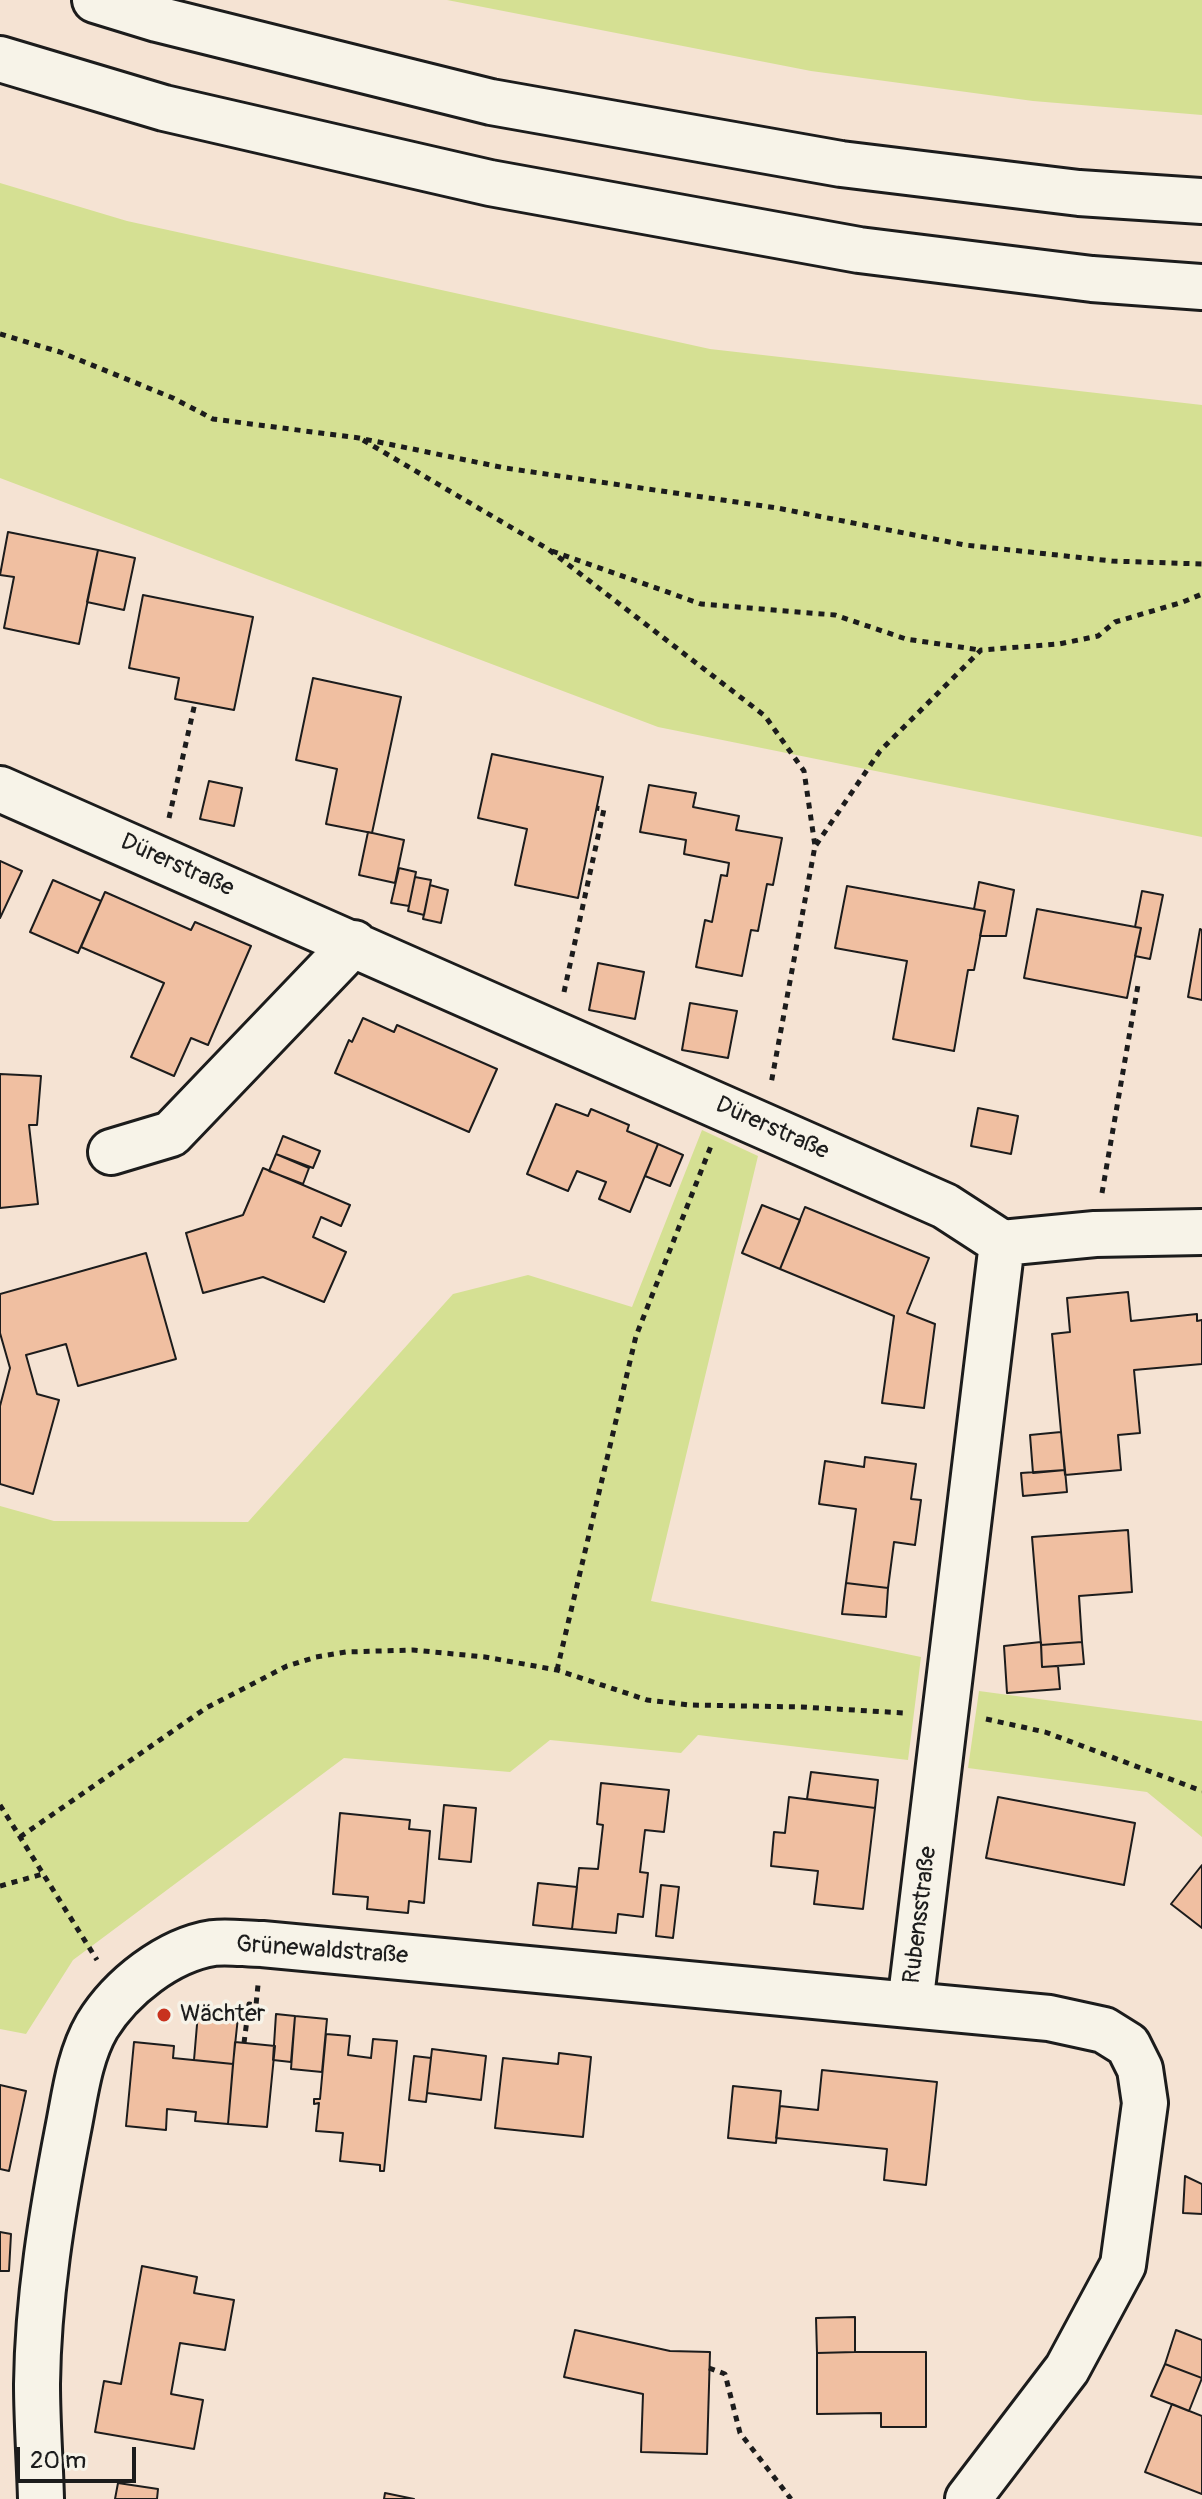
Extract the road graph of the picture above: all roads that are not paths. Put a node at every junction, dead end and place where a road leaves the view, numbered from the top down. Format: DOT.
graph roads {
  1 [pos="95,0"];
  2 [pos="0,59"];
  3 [pos="1202,201"];
  4 [pos="1202,287"];
  5 [pos="0,789"];
  6 [pos="354,943"];
  7 [pos="111,1152"];
  8 [pos="1202,1232"];
  9 [pos="1002,1243"];
  10 [pos="910,2005"];
  11 [pos="41,2499"];
  12 [pos="968,2499"];
  1 -- 3 [label="main road"];
  2 -- 4 [label="main road"];
  5 -- 6 [label="main road, Dürerstraße"];
  6 -- 7 [label="main road"];
  6 -- 9 [label="main road, Dürerstraße"];
  8 -- 9 [label="main road"];
  9 -- 10 [label="main road, Rubensstraße"];
  10 -- 11 [label="main road, Grünewaldstraße"];
  10 -- 12 [label="main road, Rubensstraße"];
}
